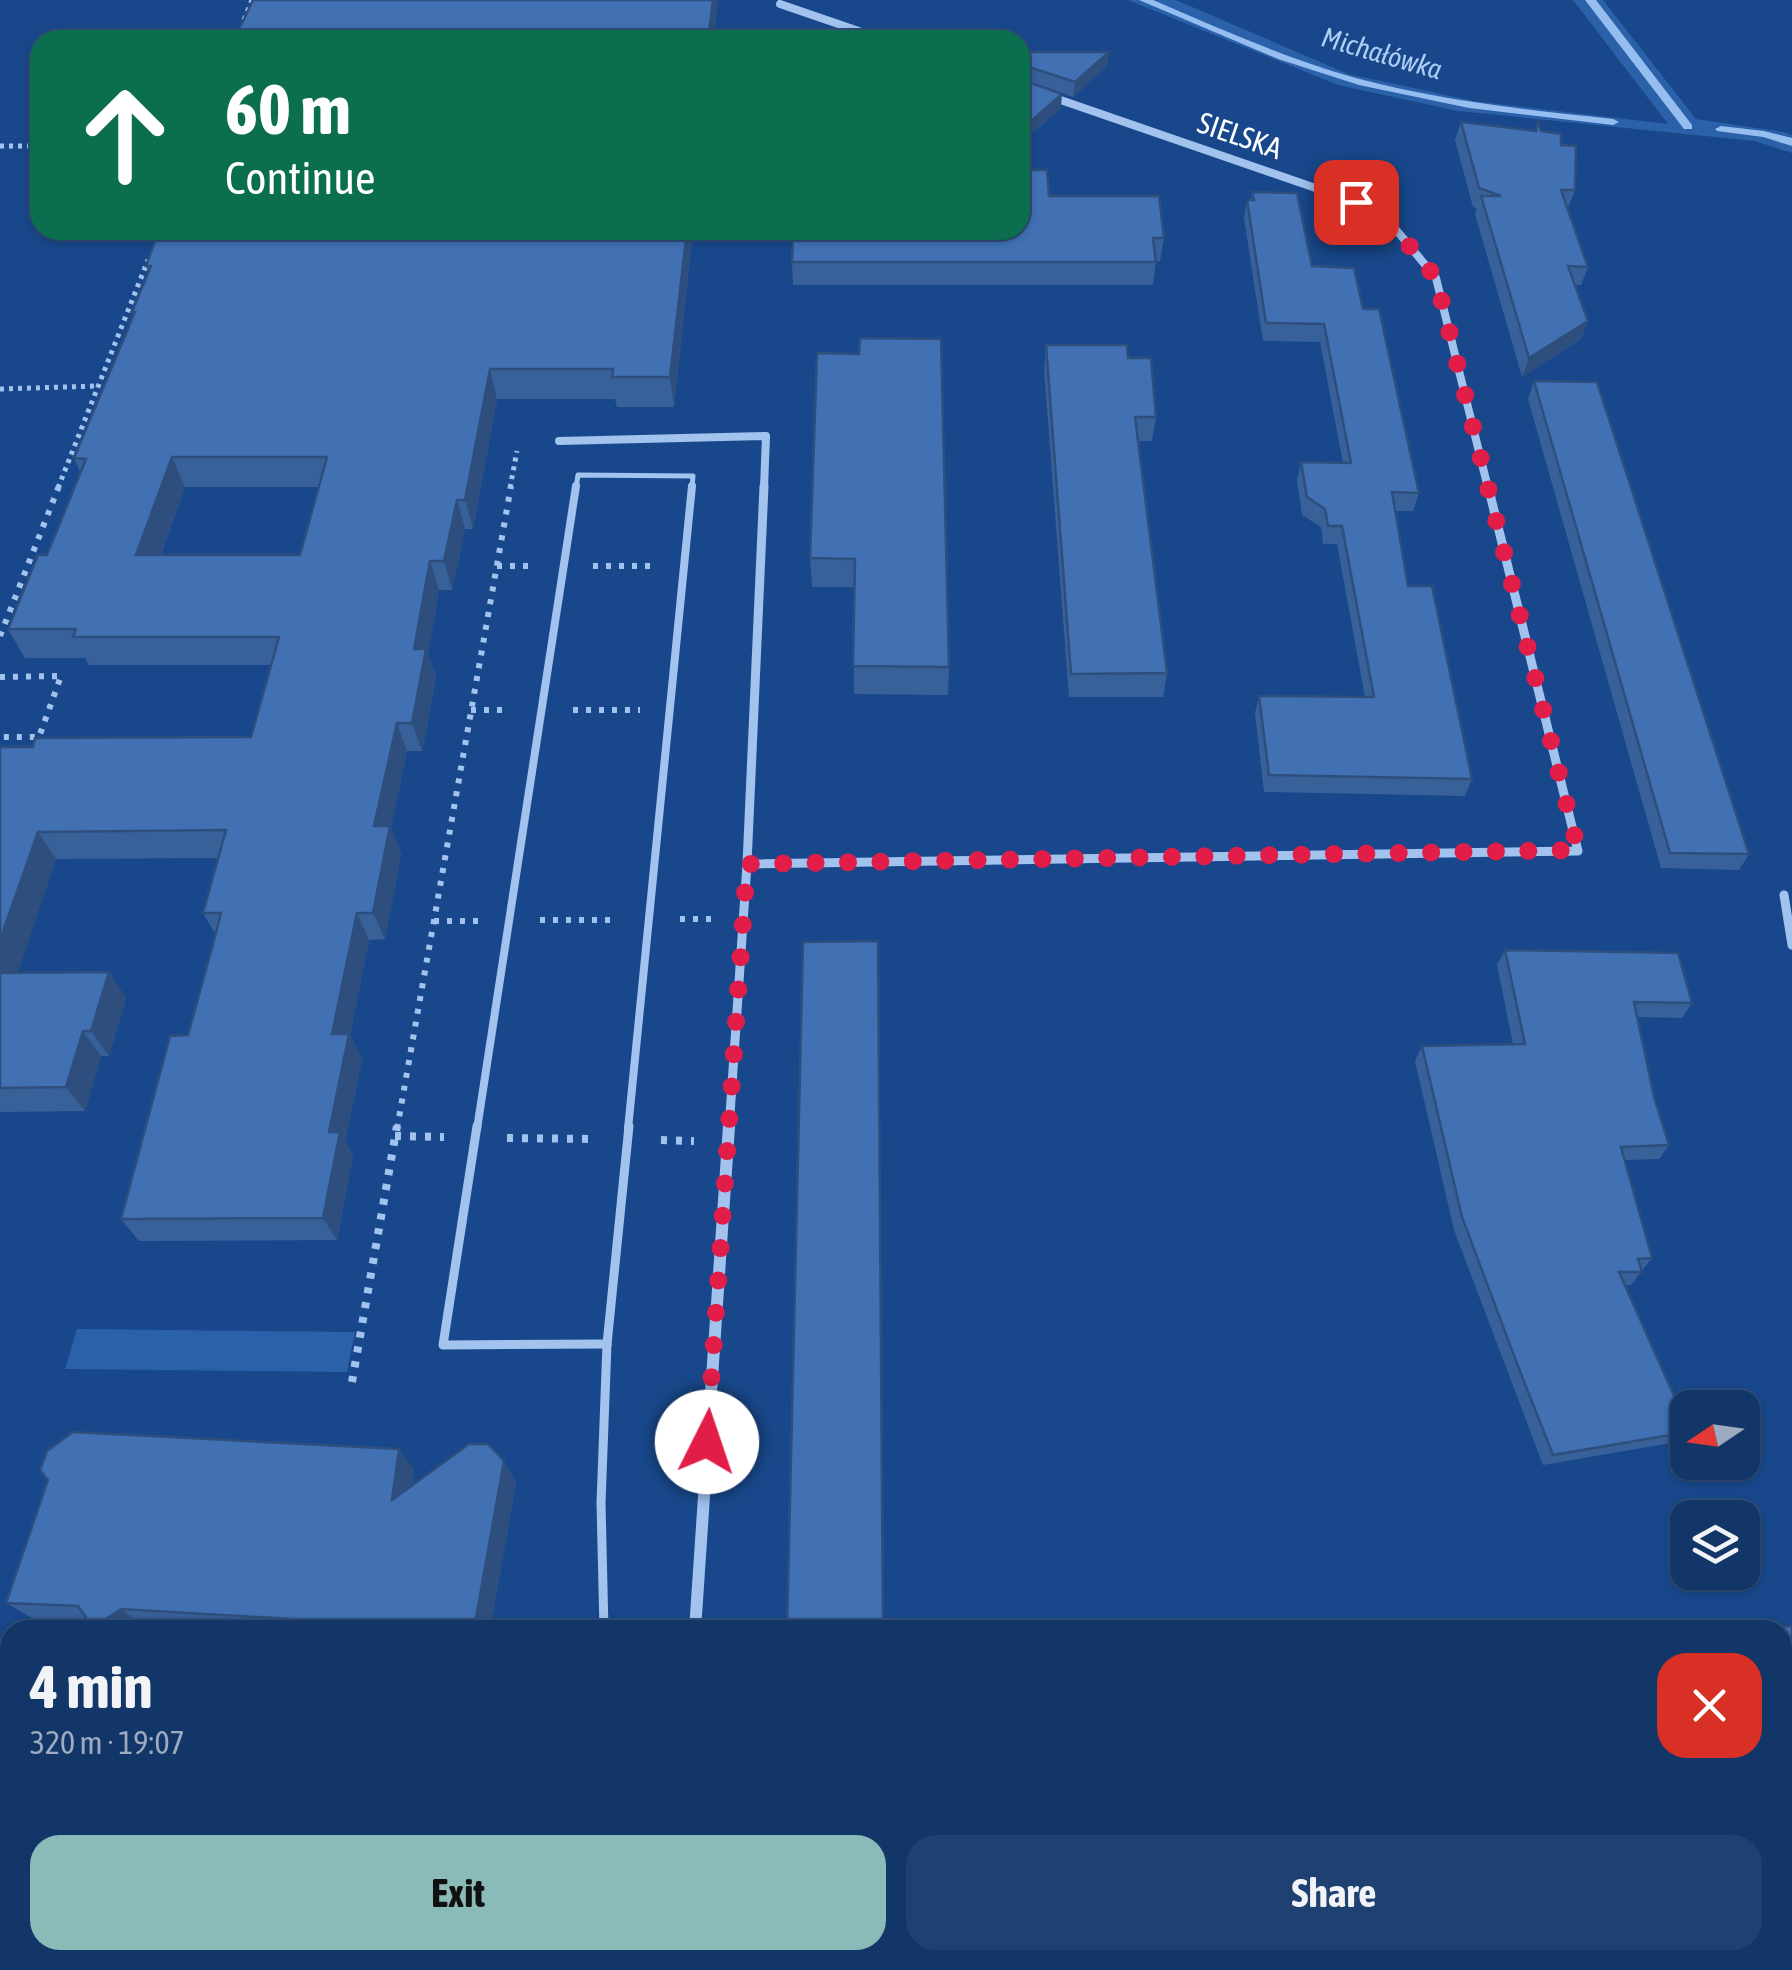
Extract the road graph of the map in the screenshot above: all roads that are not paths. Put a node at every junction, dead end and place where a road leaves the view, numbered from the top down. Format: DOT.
graph roads {
  1 [pos="780,4"];
  2 [pos="856,30"];
  3 [pos="1039,93"];
  4 [pos="559,441"];
  5 [pos="747,864"];
  6 [pos="1784,895"];
  7 [pos="1792,945"];
  8 [pos="607,1344"];
  9 [pos="604,1620"];
  10 [pos="696,1620"];
  1 -- 2 [label="street"];
  3 -- 5 [label="street, SIELSKA"];
  4 -- 5 [label="street"];
  5 -- 10 [label="street"];
  6 -- 7 [label="street"];
  8 -- 8 [label="lane"];
  8 -- 9 [label="lane"];
}
